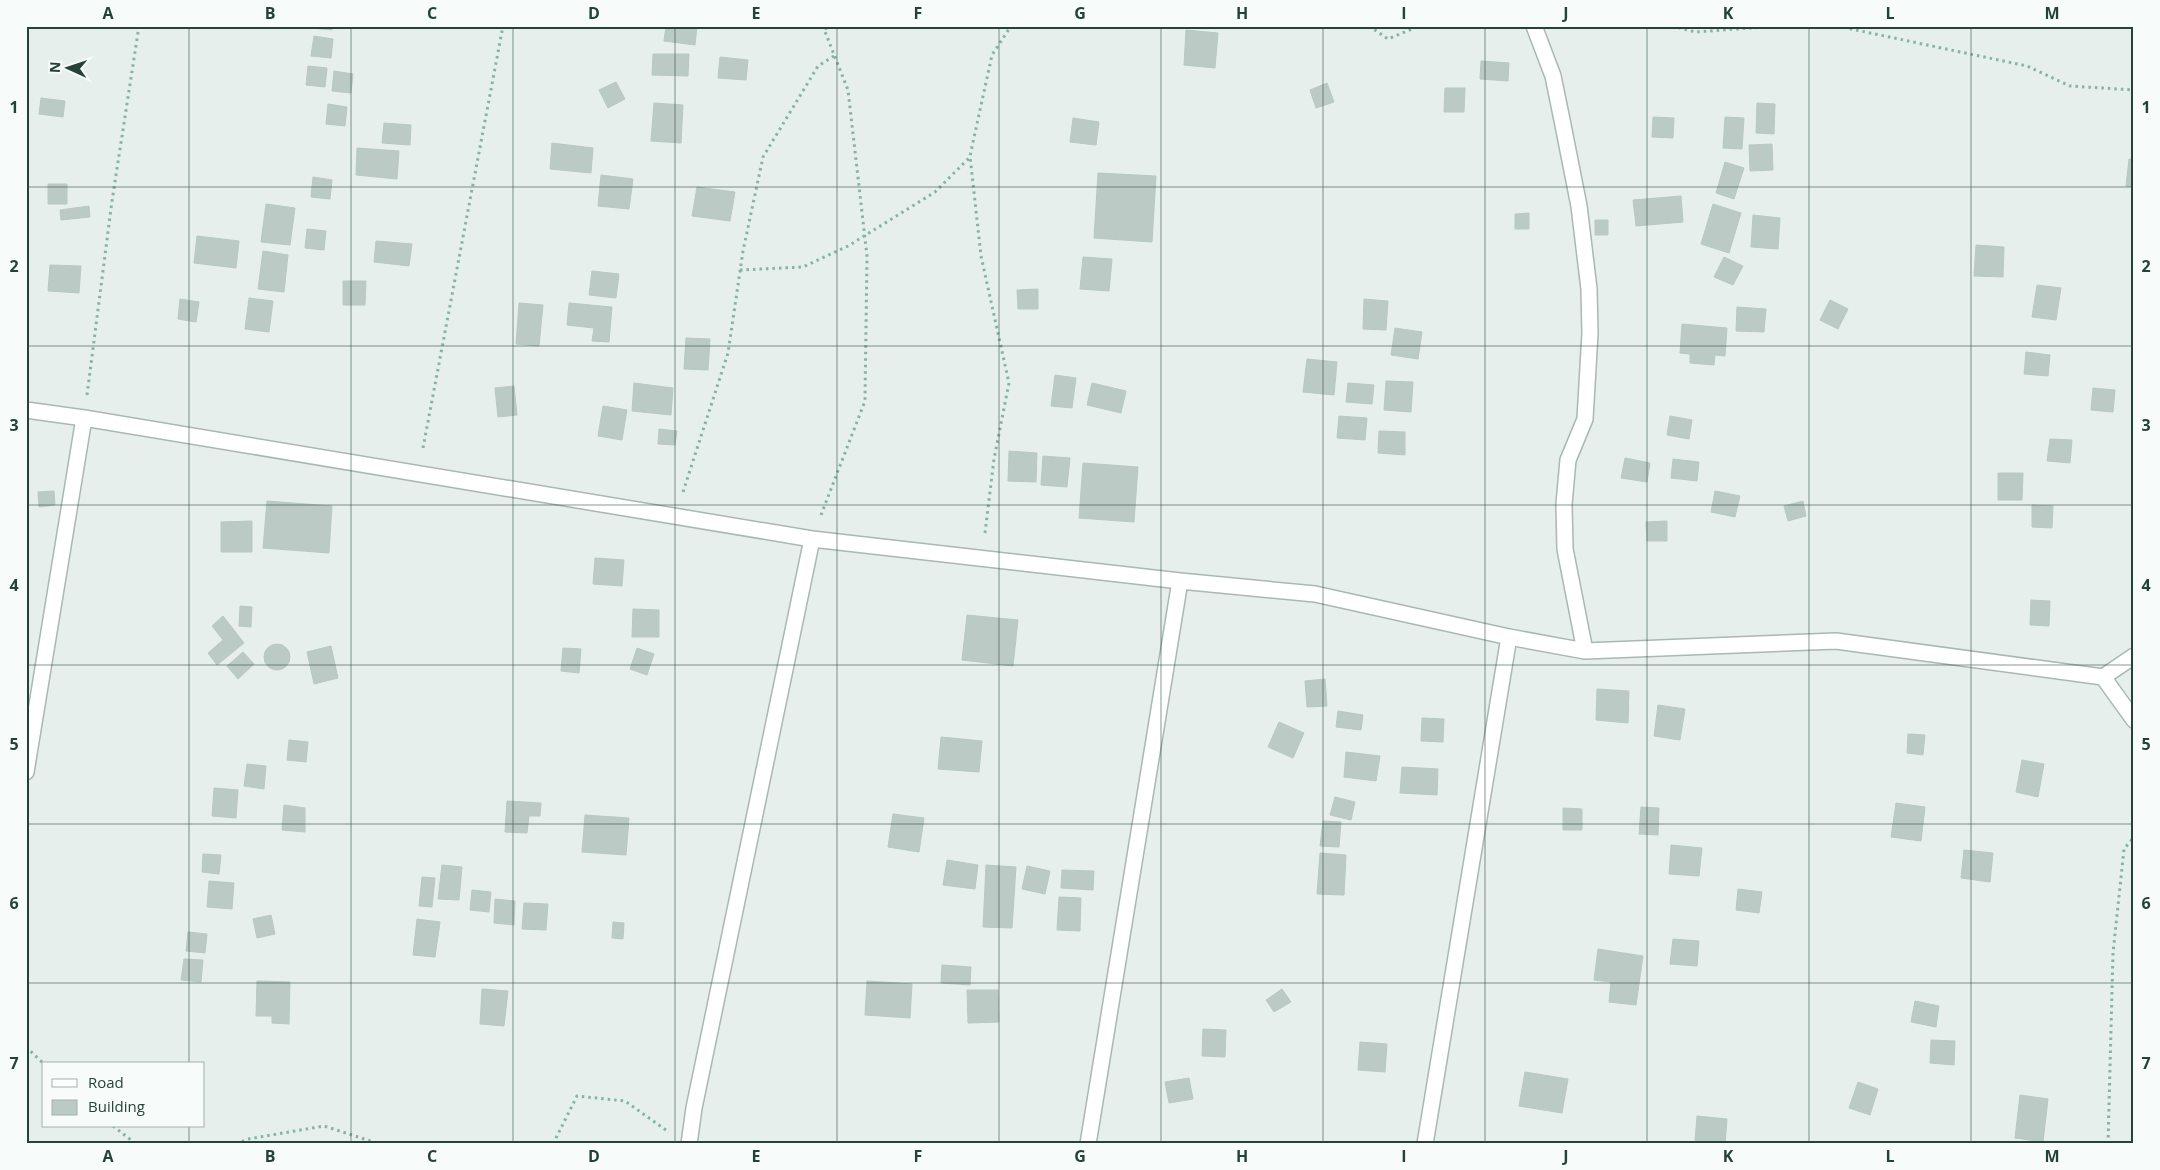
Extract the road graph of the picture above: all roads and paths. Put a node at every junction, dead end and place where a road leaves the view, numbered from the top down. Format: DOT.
graph roads {
  1 [pos="139,26"];
  2 [pos="503,26"];
  3 [pos="834,26"];
  4 [pos="1010,26"];
  5 [pos="1369,26"];
  6 [pos="1419,26"];
  7 [pos="1534,26"];
  8 [pos="1672,26"];
  9 [pos="1779,26"];
  10 [pos="1837,26"];
  11 [pos="834,56"];
  12 [pos="2134,90"];
  13 [pos="970,156"];
  14 [pos="865,237"];
  15 [pos="740,270"];
  16 [pos="26,410"];
  17 [pos="84,418"];
  18 [pos="418,474"];
  19 [pos="675,517"];
  20 [pos="812,539"];
  21 [pos="982,559"];
  22 [pos="1180,581"];
  23 [pos="1509,638"];
  24 [pos="1585,652"];
  25 [pos="2134,656"];
  26 [pos="2103,677"];
  27 [pos="2134,720"];
  28 [pos="26,772"];
  29 [pos="2134,837"];
  30 [pos="26,1047"];
  31 [pos="42,1062"];
  32 [pos="116,1128"];
  33 [pos="670,1133"];
  34 [pos="136,1144"];
  35 [pos="236,1144"];
  36 [pos="380,1144"];
  37 [pos="553,1144"];
  38 [pos="689,1144"];
  39 [pos="1088,1144"];
  40 [pos="1425,1144"];
  41 [pos="2108,1144"];
  1 -- 17 [label="path"];
  2 -- 18 [label="path"];
  3 -- 11 [label="path"];
  4 -- 13 [label="path"];
  5 -- 6 [label="path"];
  7 -- 24 [label="street"];
  8 -- 9 [label="path"];
  10 -- 12 [label="path"];
  11 -- 14 [label="path"];
  11 -- 15 [label="path"];
  13 -- 14 [label="path"];
  13 -- 21 [label="path"];
  14 -- 15 [label="path"];
  14 -- 20 [label="path"];
  15 -- 19 [label="path"];
  16 -- 17 [label="street"];
  17 -- 18 [label="street"];
  17 -- 28 [label="street"];
  18 -- 19 [label="street"];
  19 -- 20 [label="street"];
  20 -- 21 [label="street"];
  20 -- 38 [label="street"];
  21 -- 22 [label="street"];
  22 -- 23 [label="street"];
  22 -- 39 [label="street"];
  23 -- 24 [label="street"];
  23 -- 40 [label="street"];
  24 -- 26 [label="street"];
  25 -- 26 [label="street"];
  26 -- 27 [label="street"];
  29 -- 41 [label="path"];
  30 -- 31 [label="path"];
  32 -- 34 [label="path"];
  33 -- 37 [label="path"];
  35 -- 36 [label="path"];
}
